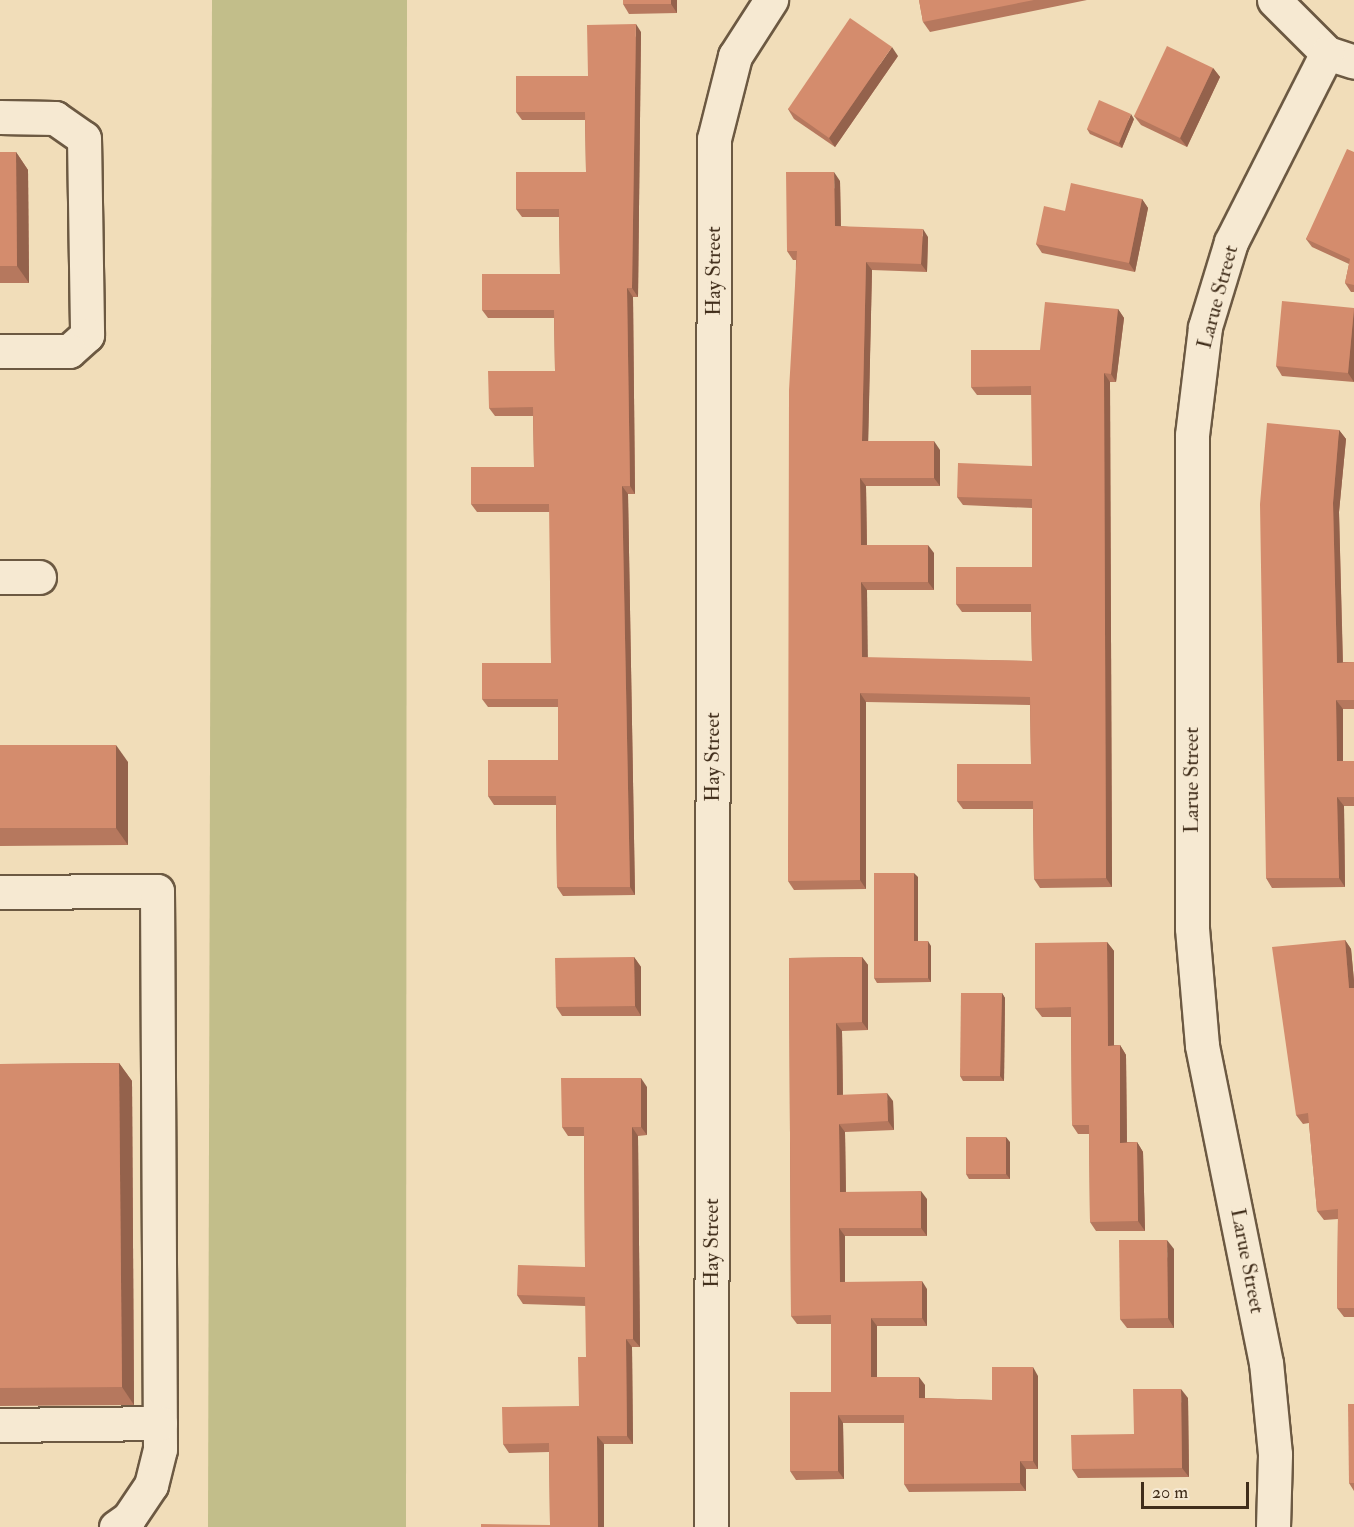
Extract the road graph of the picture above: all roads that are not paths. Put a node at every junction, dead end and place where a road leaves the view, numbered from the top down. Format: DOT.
graph roads {
  1 [pos="771,0"];
  2 [pos="1274,0"];
  3 [pos="1340,58"];
  4 [pos="0,117"];
  5 [pos="0,351"];
  6 [pos="0,577"];
  7 [pos="39,577"];
  8 [pos="0,892"];
  9 [pos="160,1423"];
  10 [pos="0,1425"];
  11 [pos="116,1527"];
  12 [pos="711,1527"];
  13 [pos="1273,1527"];
  1 -- 12 [label="street, Hay Street"];
  2 -- 3 [label="street"];
  3 -- 13 [label="street, Larue Street"];
  4 -- 5 [label="street"];
  6 -- 7 [label="street"];
  8 -- 9 [label="street"];
  9 -- 10 [label="street"];
  9 -- 11 [label="street"];
}
